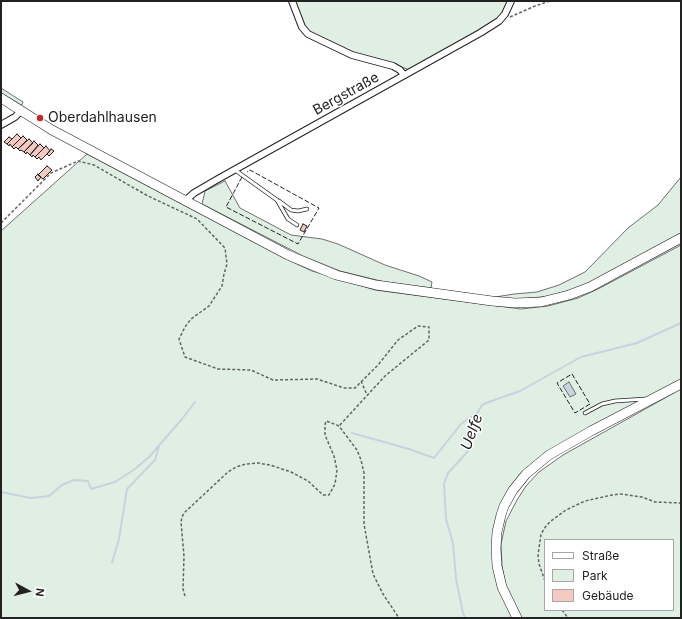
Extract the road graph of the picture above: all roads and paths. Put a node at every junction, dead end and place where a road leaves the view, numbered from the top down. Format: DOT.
graph roads {
  1 [pos="292,1"];
  2 [pos="511,1"];
  3 [pos="550,1"];
  4 [pos="499,21"];
  5 [pos="404,75"];
  6 [pos="1,98"];
  7 [pos="21,111"];
  8 [pos="1,125"];
  9 [pos="235,170"];
  10 [pos="277,200"];
  11 [pos="185,201"];
  12 [pos="307,209"];
  13 [pos="1,223"];
  14 [pos="297,225"];
  15 [pos="681,238"];
  16 [pos="361,381"];
  17 [pos="681,384"];
  18 [pos="367,395"];
  19 [pos="654,398"];
  20 [pos="585,413"];
  21 [pos="339,426"];
  22 [pos="681,503"];
  23 [pos="544,578"];
  24 [pos="185,596"];
  25 [pos="399,618"];
  26 [pos="517,618"];
  1 -- 5 [label="street"];
  2 -- 4 [label="street, Bergstraße"];
  3 -- 4 [label="path"];
  4 -- 5 [label="street, Bergstraße"];
  5 -- 9 [label="street, Bergstraße"];
  6 -- 7 [label="main road"];
  7 -- 8 [label="street"];
  7 -- 11 [label="main road"];
  9 -- 10 [label="lane"];
  9 -- 11 [label="street, Bergstraße"];
  10 -- 12 [label="lane"];
  10 -- 14 [label="lane"];
  11 -- 15 [label="main road"];
  13 -- 16 [label="path"];
  16 -- 18 [label="path"];
  16 -- 18 [label="path"];
  17 -- 19 [label="main road"];
  18 -- 21 [label="path"];
  19 -- 20 [label="lane"];
  19 -- 26 [label="main road"];
  21 -- 24 [label="path"];
  21 -- 25 [label="path"];
  22 -- 23 [label="path"];
}
